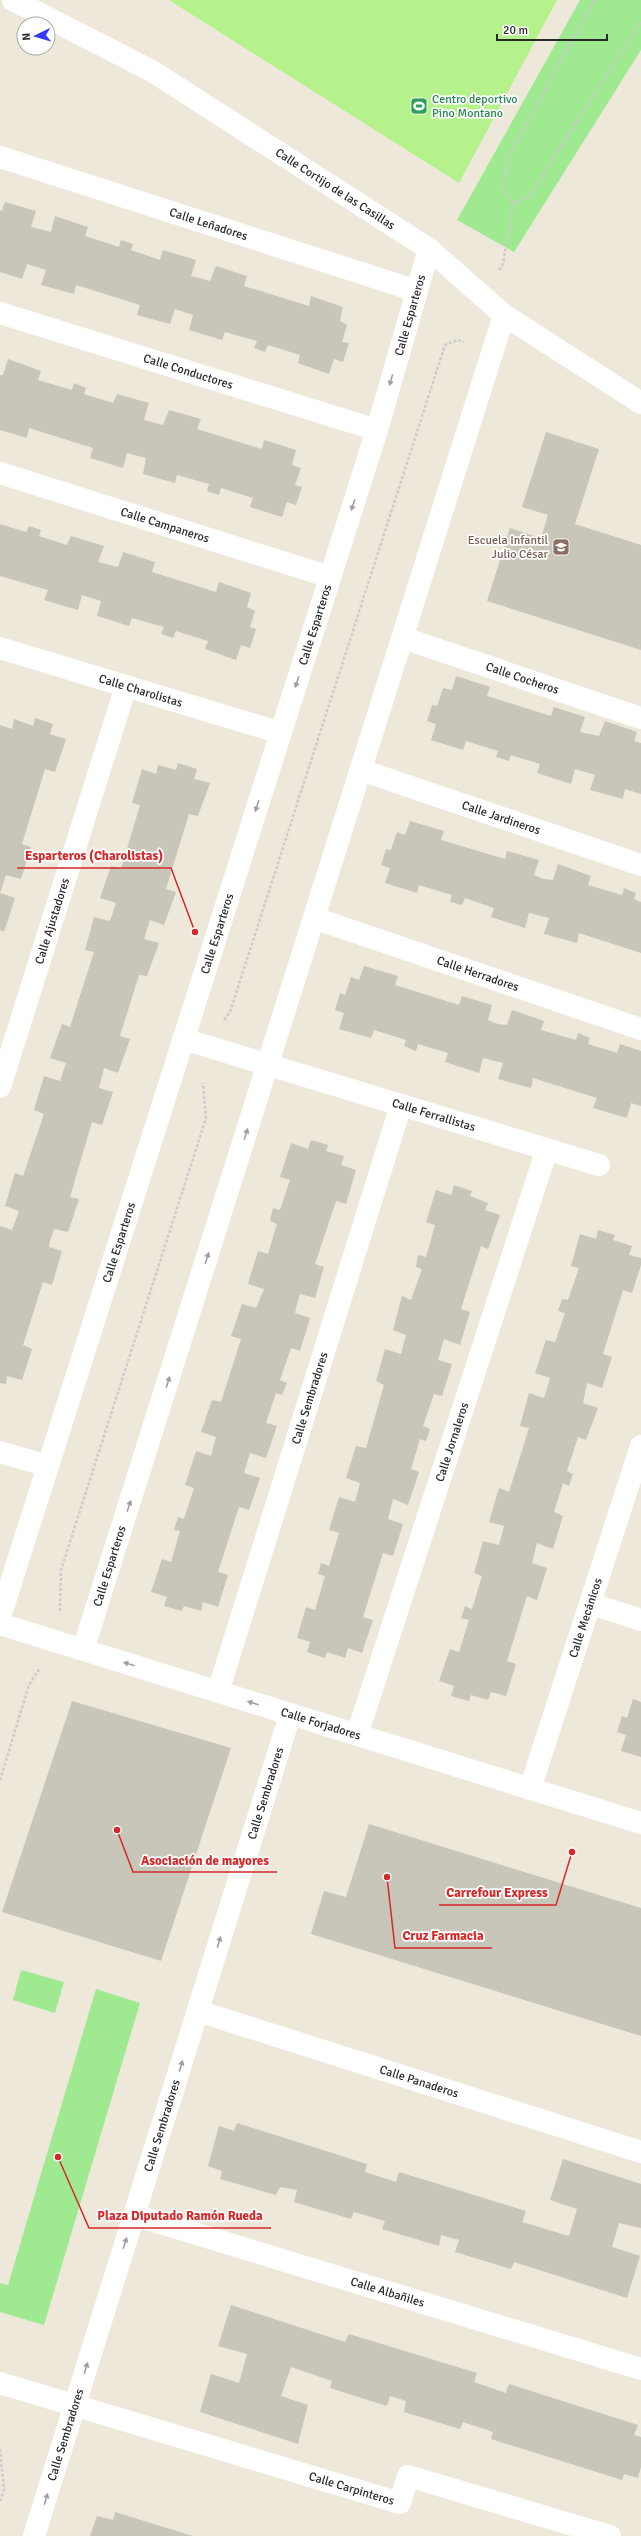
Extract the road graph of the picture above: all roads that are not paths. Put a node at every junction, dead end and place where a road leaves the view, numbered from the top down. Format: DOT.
graph roads {
  1 [pos="13,0"];
  2 [pos="0,158"];
  3 [pos="429,249"];
  4 [pos="417,290"];
  5 [pos="0,313"];
  6 [pos="504,316"];
  7 [pos="641,403"];
  8 [pos="377,430"];
  9 [pos="0,473"];
  10 [pos="330,577"];
  11 [pos="403,638"];
  12 [pos="0,648"];
  13 [pos="126,686"];
  14 [pos="641,718"];
  15 [pos="280,733"];
  16 [pos="361,770"];
  17 [pos="641,865"];
  18 [pos="314,918"];
  19 [pos="641,1029"];
  20 [pos="183,1039"];
  21 [pos="268,1064"];
  22 [pos="0,1087"];
  23 [pos="401,1105"];
  24 [pos="547,1149"];
  25 [pos="599,1165"];
  26 [pos="641,1446"];
  27 [pos="0,1452"];
  28 [pos="48,1466"];
  29 [pos="637,1472"];
  30 [pos="592,1604"];
  31 [pos="0,1617"];
  32 [pos="641,1620"];
  33 [pos="0,1624"];
  34 [pos="83,1650"];
  35 [pos="218,1692"];
  36 [pos="290,1714"];
  37 [pos="357,1735"];
  38 [pos="530,1789"];
  39 [pos="641,1823"];
  40 [pos="198,2011"];
  41 [pos="641,2152"];
  42 [pos="134,2215"];
  43 [pos="641,2369"];
  44 [pos="0,2383"];
  45 [pos="75,2405"];
  46 [pos="34,2536"];
  47 [pos="610,2536"];
  1 -- 3 [label="street, Calle Cortijo de las Casillas"];
  2 -- 4 [label="street, Calle Leñadores"];
  3 -- 4 [label="street, Calle Esparteros"];
  3 -- 6 [label="street, Calle Cortijo de las Casillas"];
  4 -- 8 [label="street, Calle Esparteros, one-way"];
  5 -- 8 [label="street, Calle Conductores"];
  6 -- 7 [label="street, Calle Cortijo de las Casillas"];
  6 -- 11 [label="street, Calle Esparteros"];
  8 -- 10 [label="street, Calle Esparteros, one-way"];
  9 -- 10 [label="street, Calle Campaneros"];
  10 -- 15 [label="street, Calle Esparteros, one-way"];
  11 -- 14 [label="street, Calle Cocheros"];
  11 -- 16 [label="street, Calle Esparteros"];
  12 -- 13 [label="street, Calle Charolistas"];
  13 -- 15 [label="street, Calle Charolistas"];
  13 -- 22 [label="street, Calle Ajustadores"];
  15 -- 20 [label="street, Calle Esparteros, one-way"];
  16 -- 17 [label="street, Calle Jardineros"];
  16 -- 18 [label="street, Calle Esparteros"];
  18 -- 19 [label="street, Calle Herradores"];
  18 -- 21 [label="street, Calle Esparteros"];
  20 -- 21 [label="street, Calle Ferrallistas"];
  20 -- 28 [label="street, Calle Esparteros"];
  21 -- 23 [label="street, Calle Ferrallistas"];
  34 -- 21 [label="street, Calle Esparteros, one-way"];
  23 -- 24 [label="street, Calle Ferrallistas"];
  23 -- 35 [label="street, Calle Sembradores"];
  24 -- 25 [label="street, Calle Ferrallistas"];
  24 -- 37 [label="street, Calle Jornaleros"];
  26 -- 29 [label="street, Calle Mecánicos"];
  27 -- 28 [label="street"];
  28 -- 31 [label="street, Calle Esparteros"];
  29 -- 30 [label="street, Calle Mecánicos"];
  30 -- 32 [label="street"];
  30 -- 38 [label="street, Calle Mecánicos"];
  33 -- 34 [label="street, Calle Forjadores"];
  35 -- 34 [label="street, Calle Forjadores, one-way"];
  36 -- 35 [label="street, Calle Forjadores, one-way"];
  36 -- 37 [label="street, Calle Forjadores"];
  40 -- 36 [label="street, Calle Sembradores, one-way"];
  37 -- 38 [label="street, Calle Forjadores"];
  38 -- 39 [label="street, Calle Forjadores"];
  40 -- 41 [label="street, Calle Panaderos"];
  42 -- 40 [label="street, Calle Sembradores, one-way"];
  42 -- 43 [label="street, Calle Albañiles"];
  45 -- 42 [label="street, Calle Sembradores, one-way"];
  44 -- 45 [label="street"];
  46 -- 45 [label="street, Calle Sembradores, one-way"];
  45 -- 47 [label="street, Calle Carpinteros"];
}
